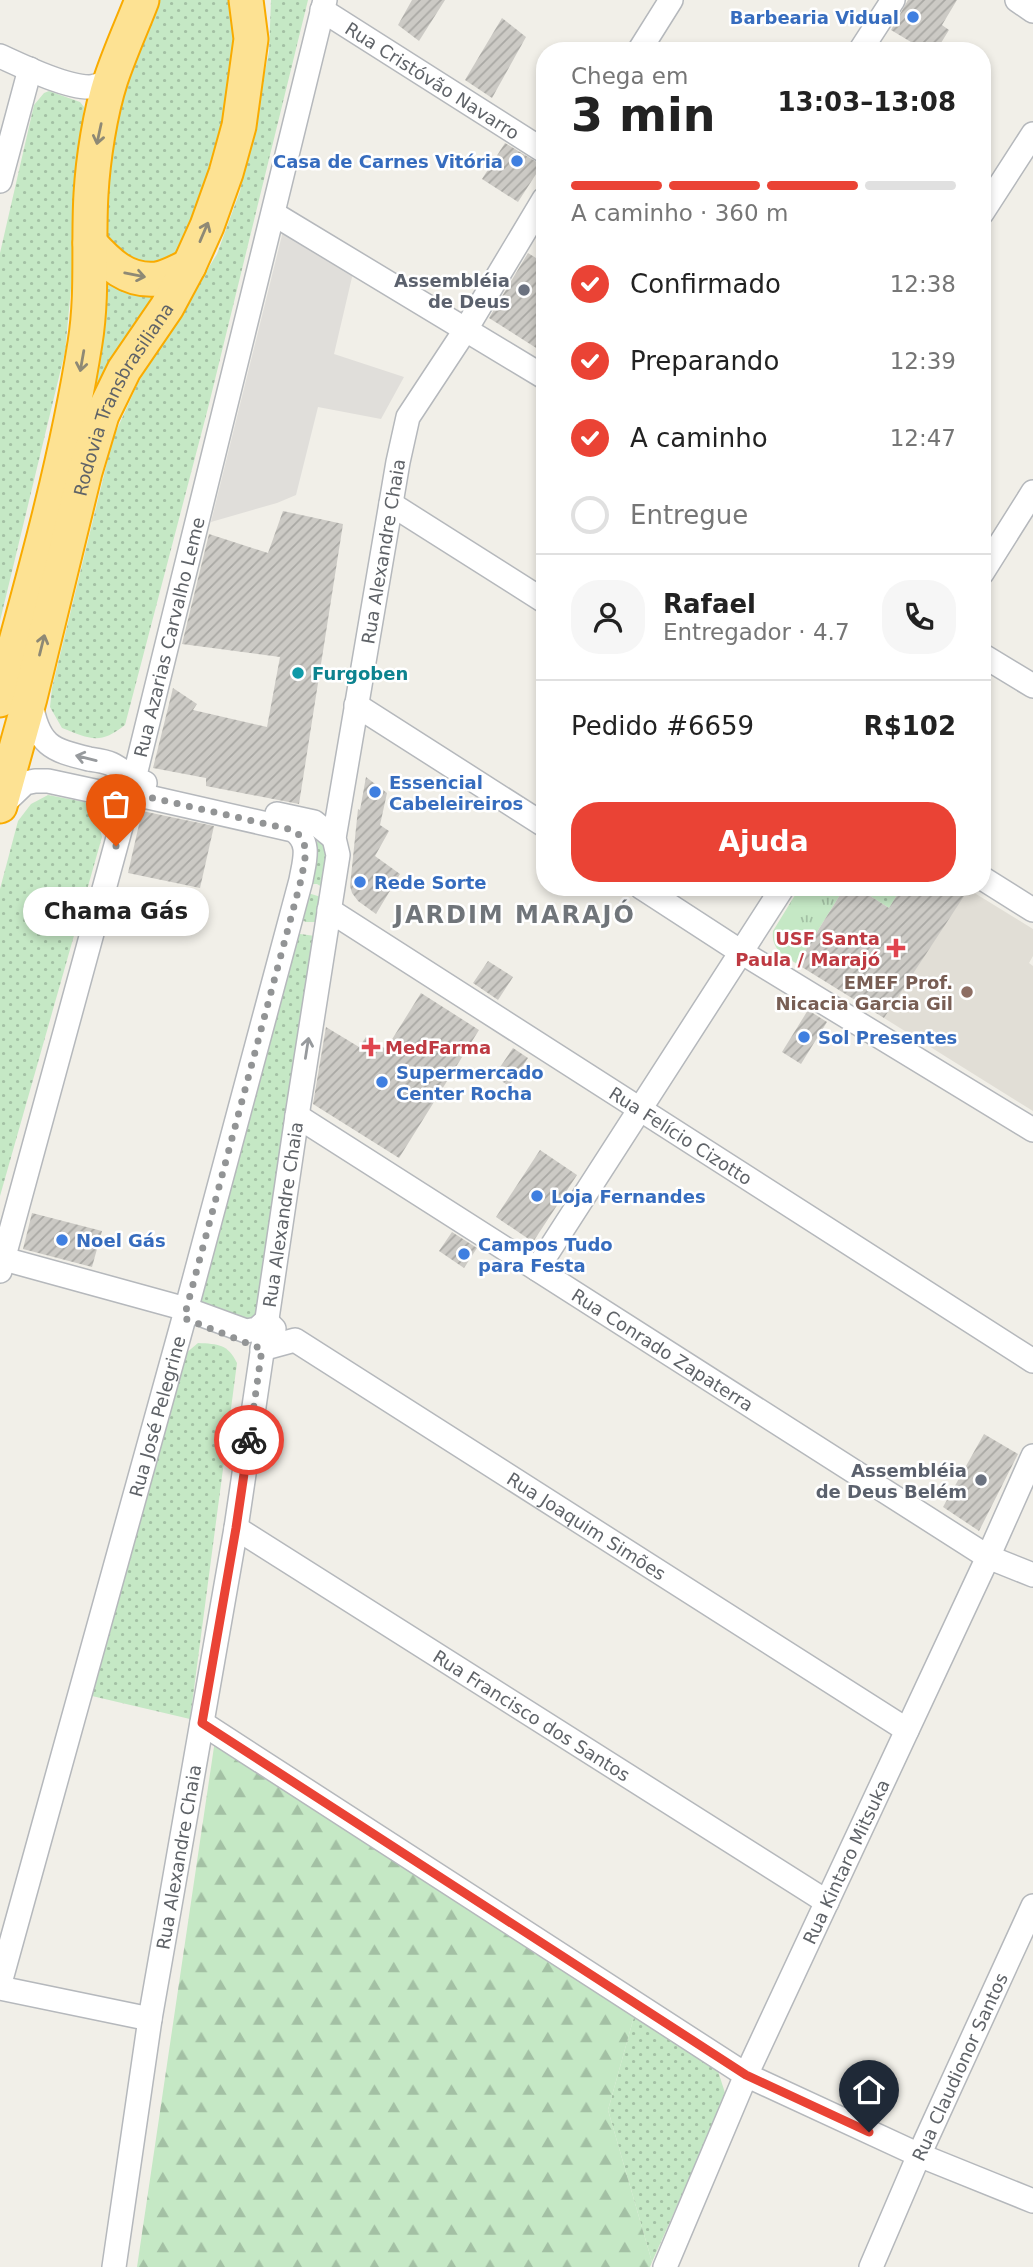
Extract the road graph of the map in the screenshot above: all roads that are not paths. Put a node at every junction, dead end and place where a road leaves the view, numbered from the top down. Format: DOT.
graph roads {
  1 [pos="142,0"];
  2 [pos="246,0"];
  3 [pos="892,0"];
  4 [pos="1017,0"];
  5 [pos="666,2"];
  6 [pos="324,5"];
  7 [pos="1033,11"];
  8 [pos="644,42"];
  9 [pos="866,42"];
  10 [pos="0,57"];
  11 [pos="30,69"];
  12 [pos="110,81"];
  13 [pos="1033,134"];
  14 [pos="536,146"];
  15 [pos="0,181"];
  16 [pos="991,199"];
  17 [pos="536,212"];
  18 [pos="274,214"];
  19 [pos="90,243"];
  20 [pos="189,266"];
  21 [pos="466,329"];
  22 [pos="536,372"];
  23 [pos="1033,492"];
  24 [pos="391,505"];
  25 [pos="991,559"];
  26 [pos="536,596"];
  27 [pos="991,660"];
  28 [pos="1033,686"];
  29 [pos="15,699"];
  30 [pos="356,705"];
  31 [pos="132,787"];
  32 [pos="0,807"];
  33 [pos="536,820"];
  34 [pos="334,838"];
  35 [pos="991,884"];
  36 [pos="655,896"];
  37 [pos="777,896"];
  38 [pos="294,902"];
  39 [pos="1033,910"];
  40 [pos="329,912"];
  41 [pos="741,952"];
  42 [pos="639,1110"];
  43 [pos="297,1116"];
  44 [pos="1033,1130"];
  45 [pos="2,1265"];
  46 [pos="537,1269"];
  47 [pos="185,1313"];
  48 [pos="266,1321"];
  49 [pos="295,1340"];
  50 [pos="262,1349"];
  51 [pos="1033,1361"];
  52 [pos="1033,1456"];
  53 [pos="236,1528"];
  54 [pos="988,1557"];
  55 [pos="1033,1574"];
  56 [pos="202,1723"];
  57 [pos="907,1730"];
  58 [pos="827,1902"];
  59 [pos="1033,1906"];
  60 [pos="0,1985"];
  61 [pos="150,2019"];
  62 [pos="746,2075"];
  63 [pos="919,2155"];
  64 [pos="1033,2201"];
  65 [pos="114,2267"];
  66 [pos="665,2267"];
  67 [pos="871,2267"];
  1 -- 12 [label="highway, Rodovia Transbrasiliana"];
  20 -- 2 [label="highway, Rodovia Transbrasiliana, one-way"];
  3 -- 9 [label="street"];
  4 -- 7 [label="street"];
  5 -- 8 [label="street"];
  6 -- 14 [label="street, Rua Cristóvão Navarro"];
  6 -- 18 [label="street, Rua Azarias Carvalho Leme"];
  10 -- 11 [label="street"];
  11 -- 12 [label="street"];
  11 -- 15 [label="street"];
  12 -- 19 [label="highway, Rodovia Transbrasiliana, one-way"];
  13 -- 16 [label="street"];
  17 -- 21 [label="street, Rua Alexandre Chaia"];
  18 -- 21 [label="street"];
  18 -- 31 [label="street, Rua Azarias Carvalho Leme"];
  19 -- 20 [label="highway, one-way"];
  19 -- 29 [label="highway, Rodovia Transbrasiliana, one-way"];
  29 -- 20 [label="highway, Rodovia Transbrasiliana, one-way"];
  21 -- 22 [label="street"];
  21 -- 24 [label="street, Rua Alexandre Chaia"];
  23 -- 25 [label="street"];
  24 -- 26 [label="street"];
  24 -- 30 [label="street, Rua Alexandre Chaia"];
  27 -- 28 [label="street"];
  31 -- 29 [label="street, one-way"];
  29 -- 32 [label="highway, Rodovia Transbrasiliana"];
  30 -- 33 [label="street"];
  30 -- 34 [label="street, Rua Alexandre Chaia"];
  31 -- 32 [label="street"];
  31 -- 34 [label="street"];
  31 -- 38 [label="street, Rua José Pelegrine"];
  31 -- 45 [label="street, Rua Azarias Carvalho Leme"];
  34 -- 40 [label="street, Rua Alexandre Chaia"];
  35 -- 39 [label="street"];
  36 -- 41 [label="street"];
  37 -- 41 [label="street"];
  38 -- 40 [label="street"];
  38 -- 40 [label="street"];
  38 -- 47 [label="street, Rua José Pelegrine"];
  40 -- 42 [label="street, Rua Felício Cizotto"];
  43 -- 40 [label="street, Rua Alexandre Chaia, one-way"];
  41 -- 42 [label="street"];
  41 -- 44 [label="street"];
  42 -- 46 [label="street"];
  42 -- 51 [label="street, Rua Felício Cizotto"];
  43 -- 46 [label="street, Rua Conrado Zapaterra"];
  43 -- 48 [label="street, Rua Alexandre Chaia"];
  45 -- 47 [label="street"];
  46 -- 54 [label="street, Rua Conrado Zapaterra"];
  47 -- 48 [label="street"];
  47 -- 50 [label="street"];
  47 -- 60 [label="street, Rua José Pelegrine"];
  48 -- 49 [label="street, Rua Joaquim Simões"];
  48 -- 50 [label="street, Rua Alexandre Chaia"];
  49 -- 50 [label="street"];
  49 -- 57 [label="street, Rua Joaquim Simões"];
  50 -- 53 [label="street, Rua Alexandre Chaia"];
  52 -- 54 [label="street, Rua Kintaro Mitsuka"];
  53 -- 56 [label="street, Rua Alexandre Chaia"];
  53 -- 58 [label="street, Rua Francisco dos Santos"];
  54 -- 55 [label="street, Rua Conrado Zapaterra"];
  54 -- 57 [label="street, Rua Kintaro Mitsuka"];
  56 -- 61 [label="street, Rua Alexandre Chaia"];
  56 -- 62 [label="street"];
  57 -- 58 [label="street, Rua Kintaro Mitsuka"];
  58 -- 62 [label="street, Rua Kintaro Mitsuka"];
  59 -- 63 [label="street, Rua Claudionor Santos"];
  60 -- 61 [label="street"];
  61 -- 65 [label="street, Rua Alexandre Chaia"];
  62 -- 63 [label="street"];
  62 -- 66 [label="street, Rua Kintaro Mitsuka"];
  63 -- 64 [label="street"];
  63 -- 67 [label="street, Rua Claudionor Santos"];
}
